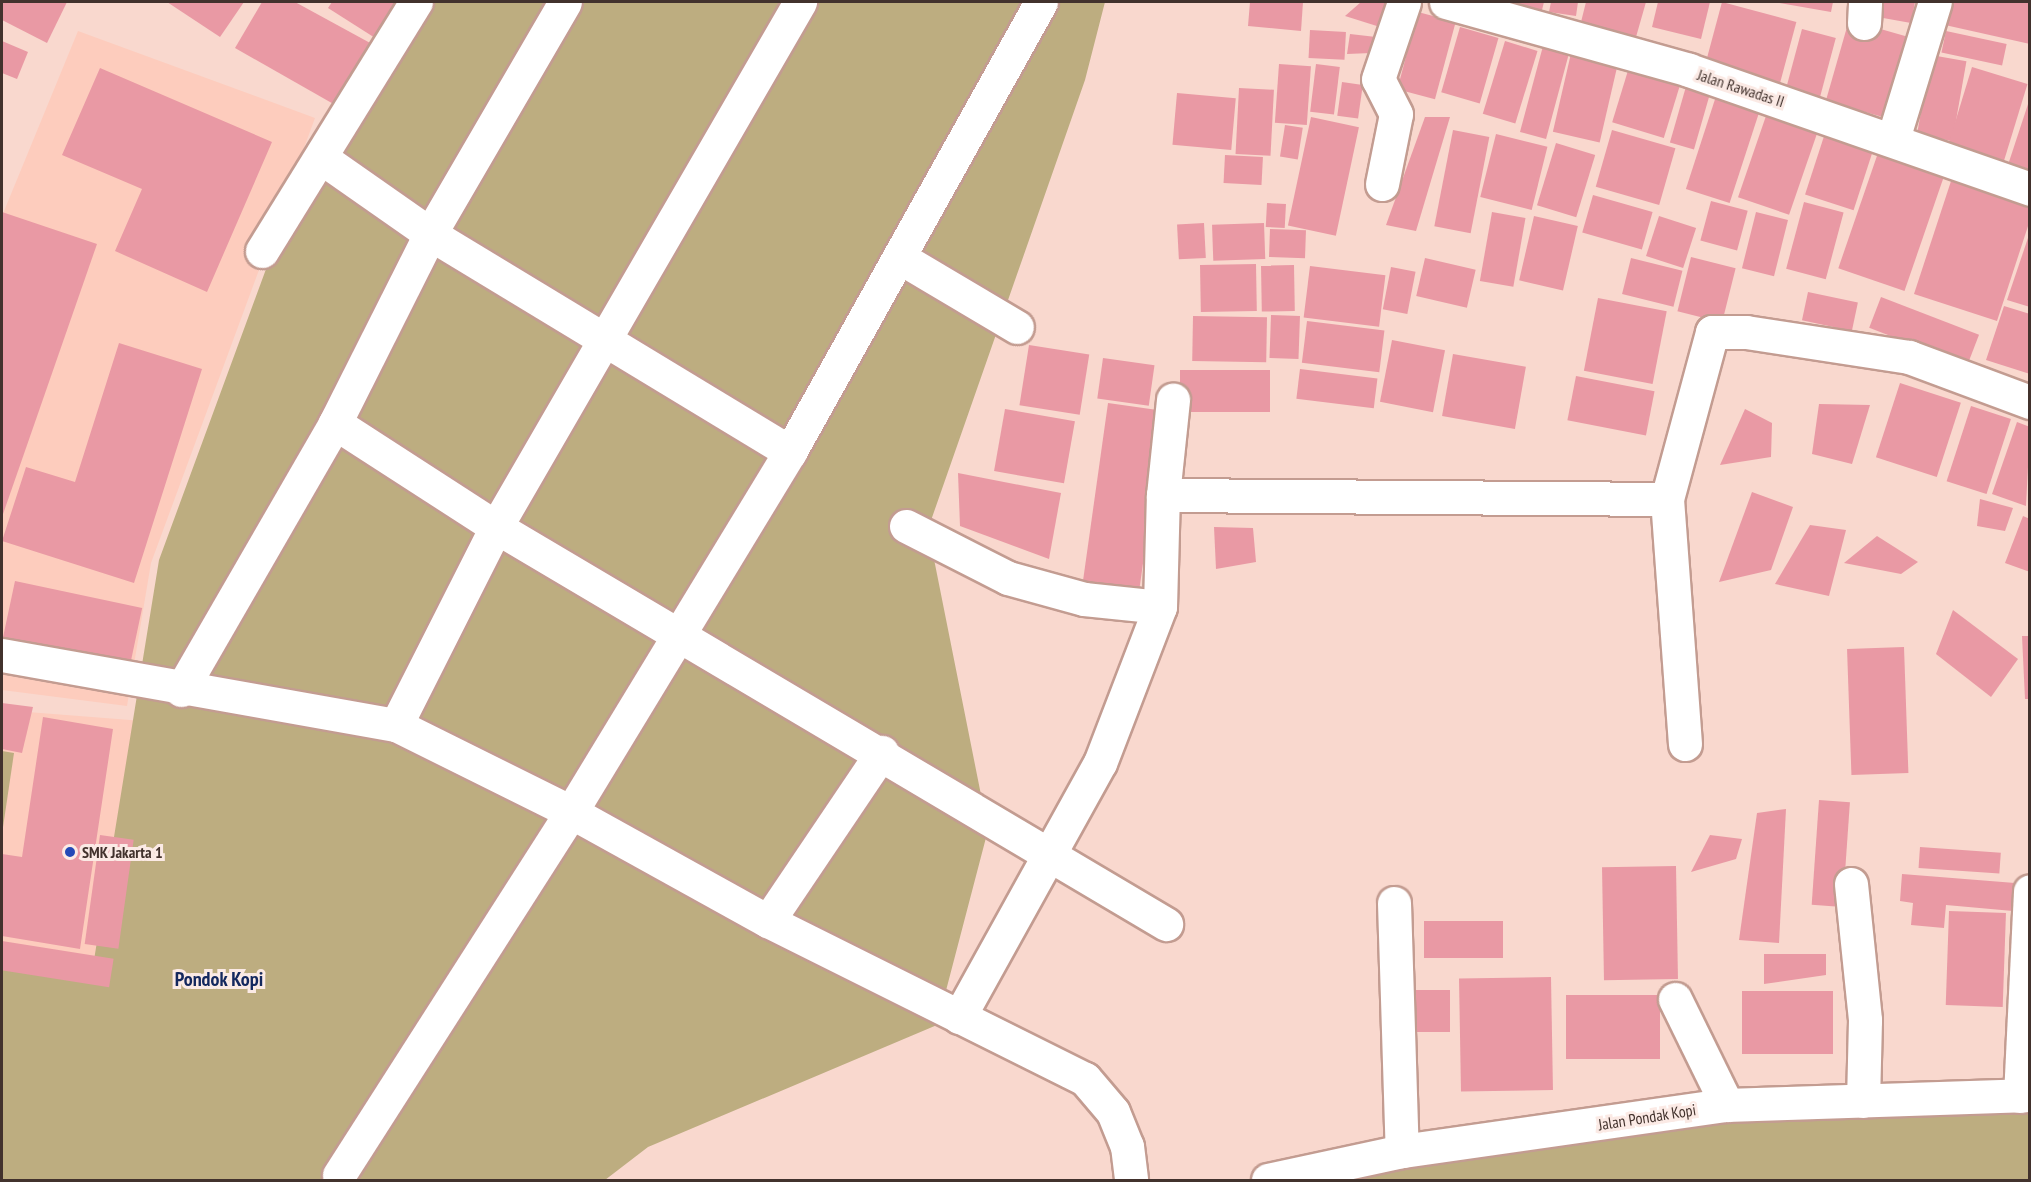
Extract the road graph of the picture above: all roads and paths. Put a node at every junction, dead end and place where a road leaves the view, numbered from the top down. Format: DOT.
graph roads {
  1 [pos="416,2"];
  2 [pos="565,2"];
  3 [pos="800,2"];
  4 [pos="1041,2"];
  5 [pos="1404,2"];
  6 [pos="1446,2"];
  7 [pos="1935,2"];
  8 [pos="1893,139"];
  9 [pos="323,159"];
  10 [pos="1382,184"];
  11 [pos="2030,189"];
  12 [pos="430,234"];
  13 [pos="262,251"];
  14 [pos="899,257"];
  15 [pos="1017,327"];
  16 [pos="609,339"];
  17 [pos="1173,400"];
  18 [pos="2030,402"];
  19 [pos="335,423"];
  20 [pos="790,452"];
  21 [pos="1163,495"];
  22 [pos="1667,499"];
  23 [pos="906,526"];
  24 [pos="496,527"];
  25 [pos="1160,607"];
  26 [pos="677,631"];
  27 [pos="2,655"];
  28 [pos="181,690"];
  29 [pos="396,725"];
  30 [pos="1685,744"];
  31 [pos="882,752"];
  32 [pos="571,812"];
  33 [pos="1053,855"];
  34 [pos="1851,884"];
  35 [pos="2030,891"];
  36 [pos="1394,903"];
  37 [pos="768,921"];
  38 [pos="1166,924"];
  39 [pos="1675,999"];
  40 [pos="959,1017"];
  41 [pos="2025,1096"];
  42 [pos="1863,1101"];
  43 [pos="1727,1104"];
  44 [pos="1402,1151"];
  45 [pos="339,1175"];
  46 [pos="1131,1180"];
  47 [pos="1268,1180"];
  1 -- 9 [label="street"];
  2 -- 12 [label="street"];
  3 -- 16 [label="street"];
  4 -- 14 [label="street"];
  5 -- 10 [label="street"];
  6 -- 8 [label="street, Jalan Rawadas II"];
  7 -- 8 [label="street"];
  8 -- 11 [label="street, Jalan Rawadas II"];
  9 -- 12 [label="street"];
  9 -- 13 [label="street"];
  12 -- 16 [label="street"];
  12 -- 19 [label="street"];
  14 -- 15 [label="street"];
  14 -- 20 [label="street"];
  16 -- 20 [label="street"];
  16 -- 24 [label="street"];
  17 -- 21 [label="street"];
  18 -- 22 [label="street"];
  19 -- 24 [label="street"];
  19 -- 28 [label="street"];
  20 -- 26 [label="street"];
  21 -- 22 [label="street"];
  21 -- 25 [label="street"];
  22 -- 30 [label="street"];
  23 -- 25 [label="street"];
  24 -- 26 [label="street"];
  24 -- 29 [label="street"];
  25 -- 33 [label="street"];
  26 -- 31 [label="street"];
  26 -- 32 [label="street"];
  27 -- 28 [label="street"];
  28 -- 29 [label="street"];
  29 -- 32 [label="street"];
  31 -- 33 [label="street"];
  31 -- 37 [label="street"];
  32 -- 37 [label="street"];
  32 -- 45 [label="street"];
  33 -- 38 [label="street"];
  33 -- 40 [label="street"];
  34 -- 42 [label="street"];
  35 -- 41 [label="street"];
  36 -- 44 [label="street"];
  37 -- 40 [label="street"];
  39 -- 43 [label="street"];
  40 -- 46 [label="street"];
  41 -- 42 [label="street, Jalan Pondak Kopi"];
  42 -- 43 [label="street, Jalan Pondak Kopi"];
  43 -- 44 [label="street, Jalan Pondak Kopi"];
  44 -- 47 [label="street, Jalan Pondak Kopi"];
}
